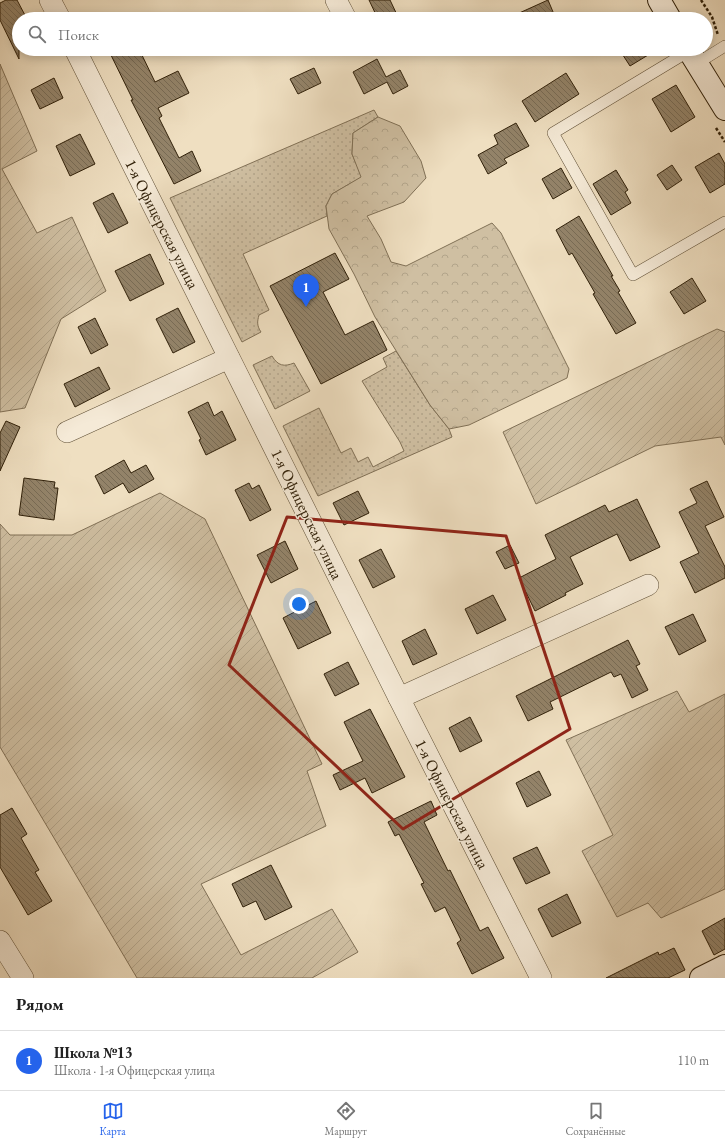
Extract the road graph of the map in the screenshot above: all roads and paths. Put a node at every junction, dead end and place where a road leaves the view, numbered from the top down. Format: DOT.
graph roads {
  1 [pos="50,0"];
  2 [pos="336,0"];
  3 [pos="659,0"];
  4 [pos="701,0"];
  5 [pos="56,12"];
  6 [pos="342,12"];
  7 [pos="666,12"];
  8 [pos="709,12"];
  9 [pos="713,20"];
  10 [pos="724,47"];
  11 [pos="713,49"];
  12 [pos="78,56"];
  13 [pos="688,56"];
  14 [pos="692,56"];
  15 [pos="725,109"];
  16 [pos="725,222"];
  17 [pos="229,358"];
  18 [pos="67,432"];
  19 [pos="648,585"];
  20 [pos="399,698"];
  21 [pos="0,941"];
  22 [pos="725,966"];
  23 [pos="23,978"];
  24 [pos="541,978"];
  25 [pos="701,978"];
  1 -- 5 [label="street"];
  2 -- 6 [label="street"];
  3 -- 7 [label="main road"];
  4 -- 8 [label="path"];
  9 -- 10 [label="path"];
  10 -- 11 [label="lane"];
  12 -- 17 [label="street, 1-я Офицерская улица"];
  13 -- 16 [label="lane"];
  14 -- 15 [label="main road"];
  17 -- 18 [label="street"];
  17 -- 20 [label="street, 1-я Офицерская улица"];
  19 -- 20 [label="street"];
  20 -- 24 [label="street, 1-я Офицерская улица"];
  21 -- 23 [label="street"];
  22 -- 25 [label="main road"];
}
